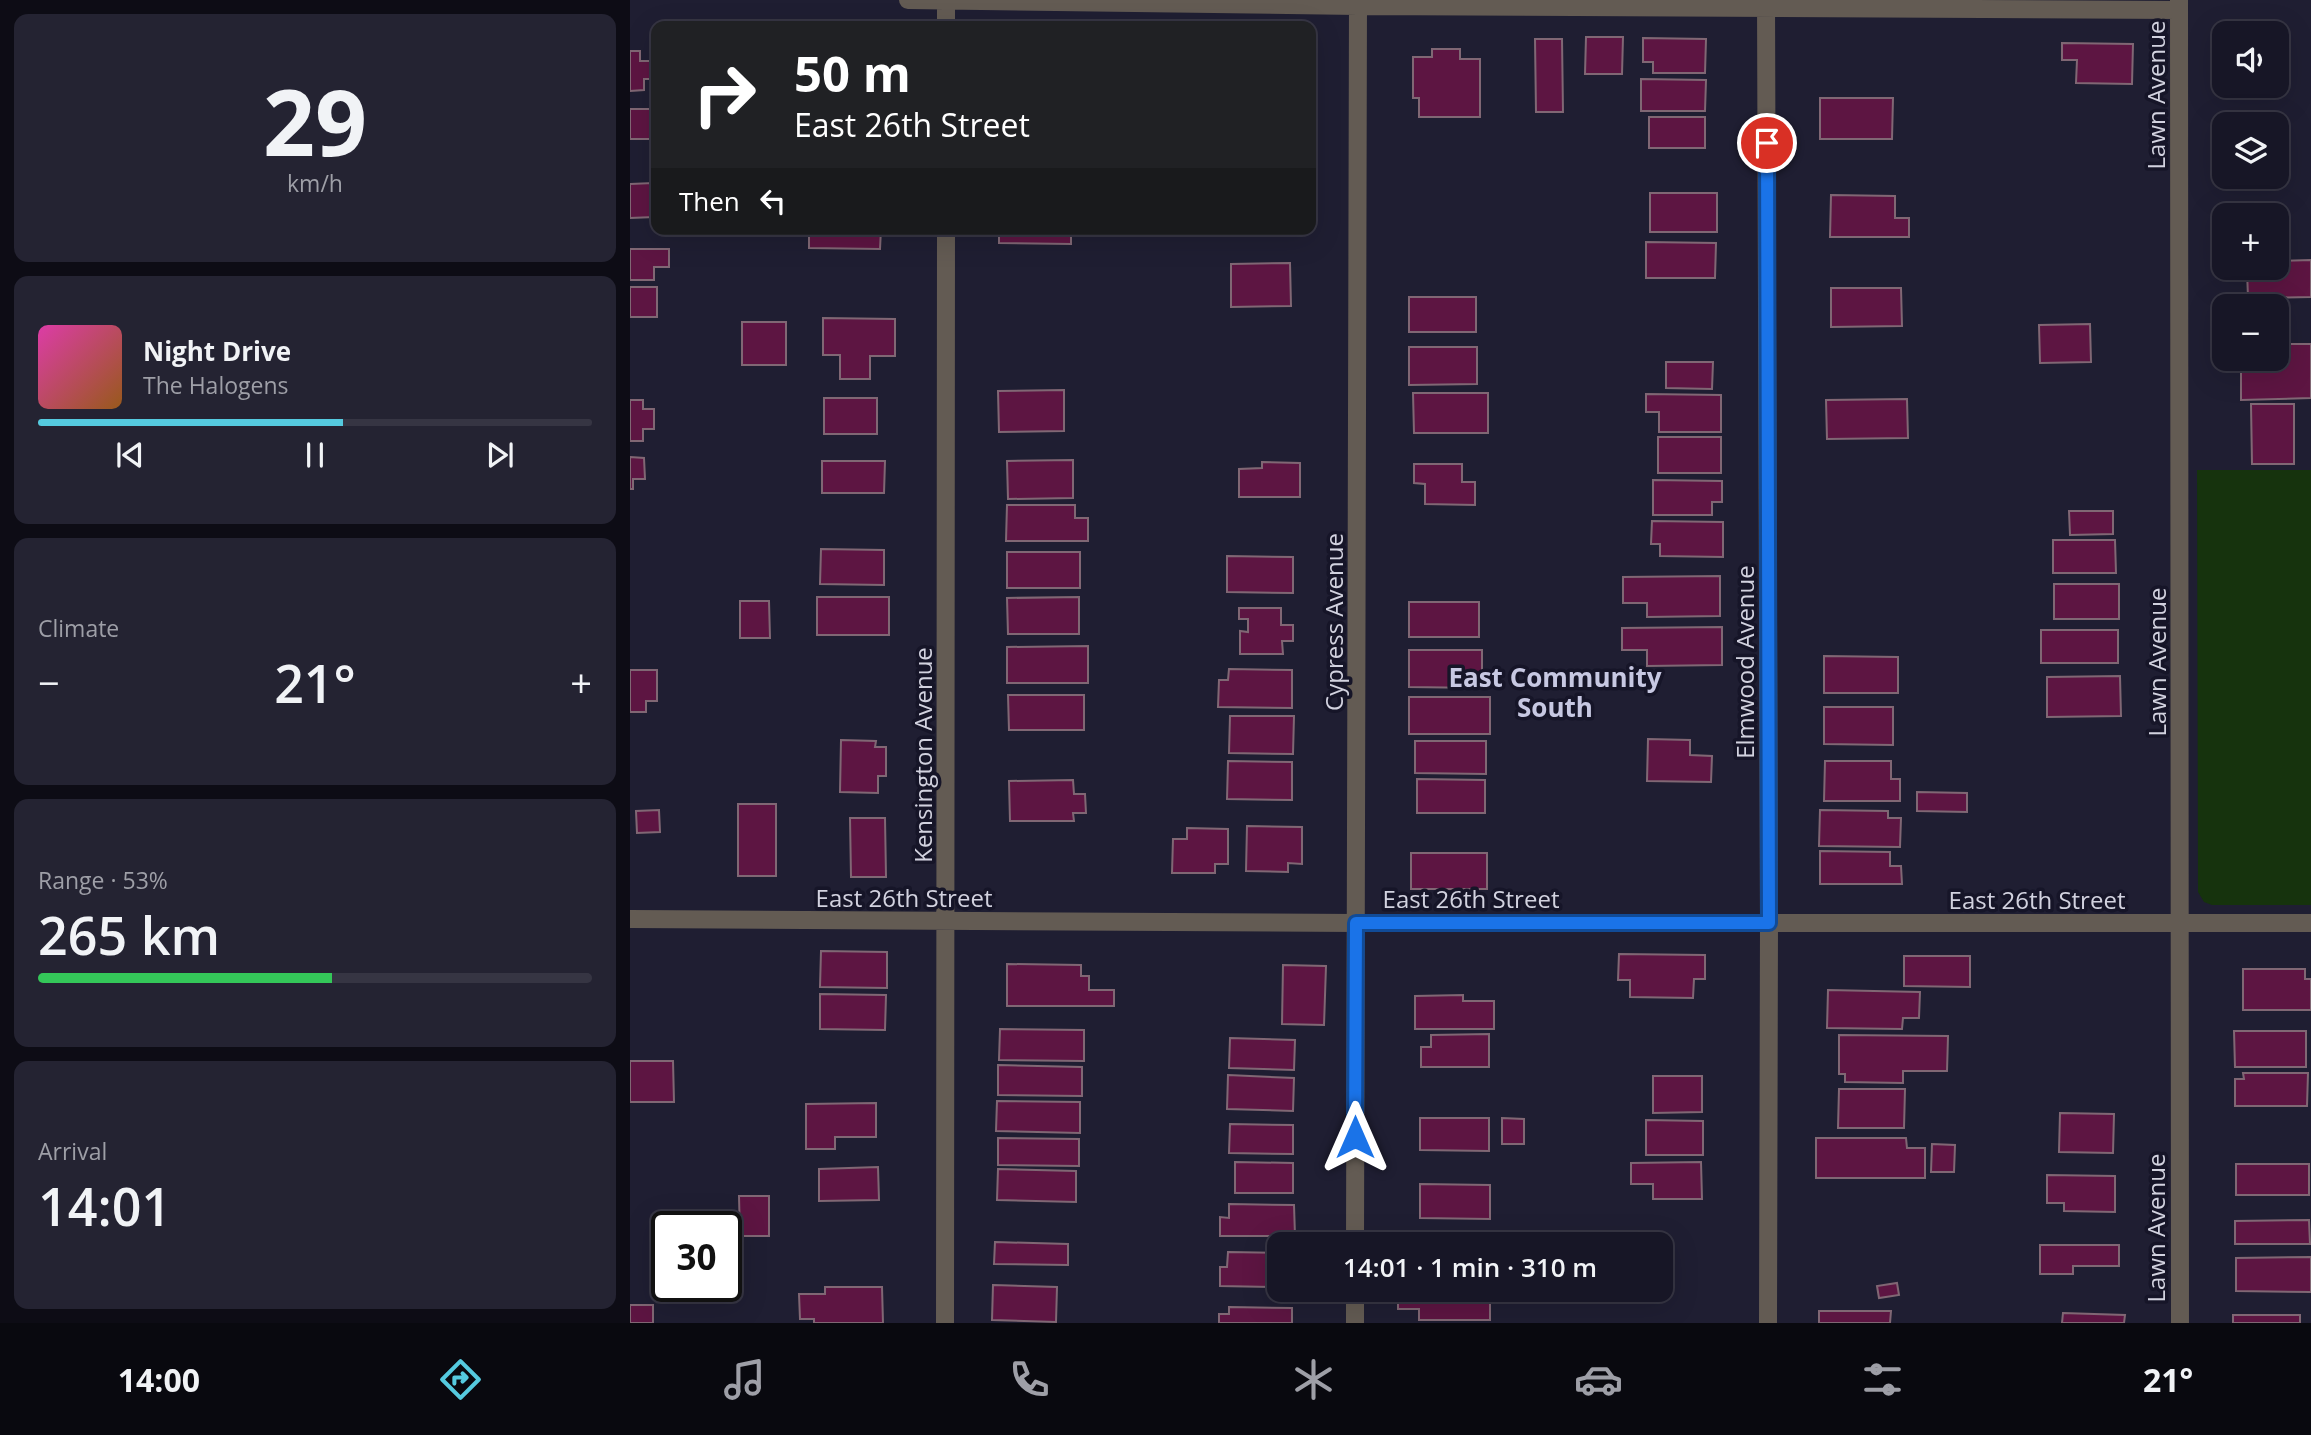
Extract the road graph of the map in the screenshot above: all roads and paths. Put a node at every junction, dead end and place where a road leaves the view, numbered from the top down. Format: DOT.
graph roads {
  1 [pos="908,0"];
  2 [pos="946,0"];
  3 [pos="1358,3"];
  4 [pos="1766,4"];
  5 [pos="2179,5"];
  6 [pos="946,21"];
  7 [pos="946,235"];
  8 [pos="630,919"];
  9 [pos="946,922"];
  10 [pos="1356,923"];
  11 [pos="1769,923"];
  12 [pos="2181,923"];
  13 [pos="2311,923"];
  14 [pos="1355,1232"];
  15 [pos="1355,1302"];
  16 [pos="945,1323"];
  17 [pos="1355,1323"];
  18 [pos="1768,1323"];
  19 [pos="2180,1323"];
  1 -- 2 [label="street"];
  2 -- 3 [label="street"];
  2 -- 6 [label="street"];
  3 -- 4 [label="street"];
  3 -- 10 [label="street, Cypress Avenue"];
  4 -- 5 [label="street"];
  4 -- 11 [label="street, Elmwood Avenue"];
  5 -- 12 [label="street, Lawn Avenue"];
  7 -- 9 [label="street, Kensington Avenue"];
  8 -- 9 [label="street, East 26th Street"];
  9 -- 10 [label="street, East 26th Street"];
  9 -- 16 [label="street, Kensington Avenue"];
  10 -- 11 [label="street, East 26th Street"];
  10 -- 14 [label="street, Cypress Avenue"];
  11 -- 12 [label="street, East 26th Street"];
  11 -- 18 [label="street, Elmwood Avenue"];
  12 -- 13 [label="street, East 26th Street"];
  12 -- 19 [label="street, Lawn Avenue"];
  15 -- 17 [label="street"];
}
